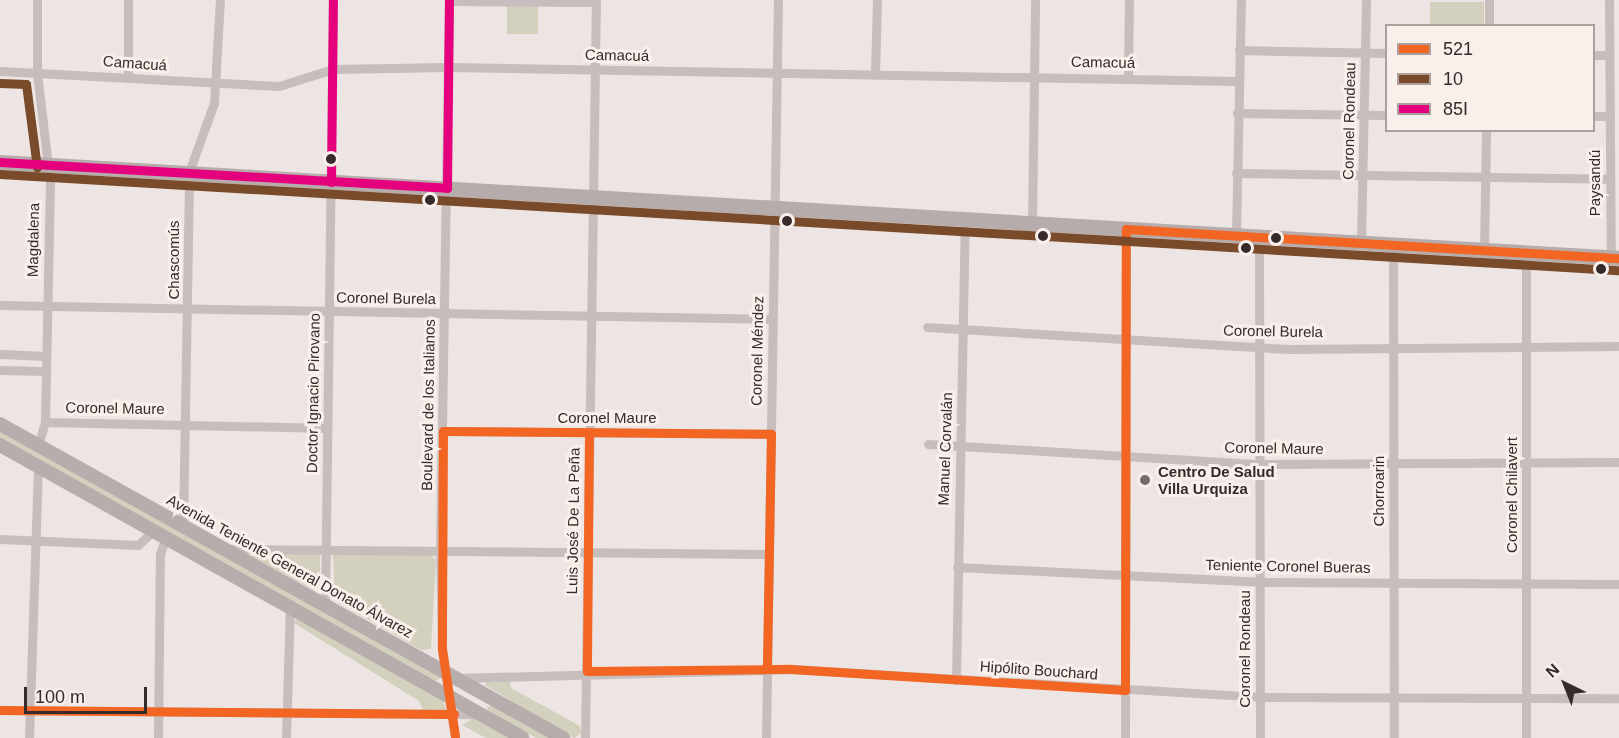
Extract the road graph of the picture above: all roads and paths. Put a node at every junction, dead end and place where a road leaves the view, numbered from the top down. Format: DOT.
graph roads {
  1 [pos="37,0"];
  2 [pos="128,0"];
  3 [pos="220,0"];
  4 [pos="333,0"];
  5 [pos="449,0"];
  6 [pos="778,0"];
  7 [pos="877,0"];
  8 [pos="1035,0"];
  9 [pos="1129,0"];
  10 [pos="1241,0"];
  11 [pos="1366,0"];
  12 [pos="1489,0"];
  13 [pos="1609,0"];
  14 [pos="596,1"];
  15 [pos="1614,18"];
  16 [pos="1489,24"];
  17 [pos="1239,50"];
  18 [pos="1365,52"];
  19 [pos="1385,53"];
  20 [pos="1595,55"];
  21 [pos="1609,55"];
  22 [pos="448,67"];
  23 [pos="333,69"];
  24 [pos="0,70"];
  25 [pos="595,70"];
  26 [pos="37,72"];
  27 [pos="776,73"];
  28 [pos="875,73"];
  29 [pos="1034,76"];
  30 [pos="1128,77"];
  31 [pos="128,78"];
  32 [pos="1237,81"];
  33 [pos="218,84"];
  34 [pos="1237,113"];
  35 [pos="1364,115"];
  36 [pos="1385,115"];
  37 [pos="1595,116"];
  38 [pos="1610,116"];
  39 [pos="1486,132"];
  40 [pos="1615,143"];
  41 [pos="0,162"];
  42 [pos="49,165"];
  43 [pos="189,172"];
  44 [pos="1236,173"];
  45 [pos="1364,175"];
  46 [pos="1485,176"];
  47 [pos="1609,179"];
  48 [pos="331,182"];
  49 [pos="447,188"];
  50 [pos="594,197"];
  51 [pos="774,209"];
  52 [pos="965,219"];
  53 [pos="1032,224"];
  54 [pos="1126,229"];
  55 [pos="1236,235"];
  56 [pos="1259,236"];
  57 [pos="1361,242"];
  58 [pos="1393,244"];
  59 [pos="1484,249"];
  60 [pos="1526,252"];
  61 [pos="1615,258"];
  62 [pos="0,305"];
  63 [pos="47,306"];
  64 [pos="189,309"];
  65 [pos="329,312"];
  66 [pos="445,313"];
  67 [pos="591,315"];
  68 [pos="772,319"];
  69 [pos="927,327"];
  70 [pos="963,330"];
  71 [pos="1126,340"];
  72 [pos="1394,346"];
  73 [pos="1619,346"];
  74 [pos="1260,347"];
  75 [pos="1526,347"];
  76 [pos="1,354"];
  77 [pos="46,356"];
  78 [pos="0,370"];
  79 [pos="46,371"];
  80 [pos="45,422"];
  81 [pos="0,424"];
  82 [pos="187,424"];
  83 [pos="327,428"];
  84 [pos="442,431"];
  85 [pos="589,432"];
  86 [pos="771,434"];
  87 [pos="928,444"];
  88 [pos="0,445"];
  89 [pos="38,445"];
  90 [pos="959,446"];
  91 [pos="1127,456"];
  92 [pos="1619,462"];
  93 [pos="1527,463"];
  94 [pos="1259,464"];
  95 [pos="1394,465"];
  96 [pos="38,466"];
  97 [pos="183,525"];
  98 [pos="160,538"];
  99 [pos="0,540"];
  100 [pos="33,541"];
  101 [pos="147,543"];
  102 [pos="326,547"];
  103 [pos="227,549"];
  104 [pos="440,550"];
  105 [pos="588,550"];
  106 [pos="768,554"];
  107 [pos="957,567"];
  108 [pos="1127,575"];
  109 [pos="1260,582"];
  110 [pos="1393,582"];
  111 [pos="1527,583"];
  112 [pos="1619,584"];
  113 [pos="325,604"];
  114 [pos="290,606"];
  115 [pos="767,669"];
  116 [pos="587,671"];
  117 [pos="451,674"];
  118 [pos="956,680"];
  119 [pos="1125,690"];
  120 [pos="450,696"];
  121 [pos="1260,697"];
  122 [pos="1395,698"];
  123 [pos="1526,698"];
  124 [pos="1619,698"];
  125 [pos="0,710"];
  126 [pos="29,710"];
  127 [pos="158,712"];
  128 [pos="286,713"];
  129 [pos="454,714"];
  130 [pos="481,714"];
  131 [pos="29,738"];
  132 [pos="158,738"];
  133 [pos="286,738"];
  134 [pos="455,738"];
  135 [pos="523,738"];
  136 [pos="563,738"];
  137 [pos="585,738"];
  138 [pos="766,738"];
  139 [pos="1125,738"];
  140 [pos="1260,738"];
  141 [pos="1394,738"];
  142 [pos="1526,738"];
  1 -- 26 [label="street, Magdalena"];
  2 -- 31 [label="street"];
  3 -- 33 [label="street, Chascomús"];
  4 -- 23 [label="street, Doctor Ignacio Pirovano"];
  5 -- 14 [label="street"];
  5 -- 22 [label="street, Boulevard de los Italianos"];
  6 -- 27 [label="street, Coronel Méndez"];
  7 -- 28 [label="street"];
  8 -- 29 [label="street"];
  9 -- 30 [label="street"];
  10 -- 17 [label="street"];
  11 -- 18 [label="street, Coronel Rondeau"];
  12 -- 16 [label="street"];
  13 -- 15 [label="street, Paysandú"];
  14 -- 25 [label="street, Luis José De La Peña"];
  15 -- 21 [label="street, Paysandú"];
  17 -- 18 [label="street"];
  17 -- 32 [label="street"];
  18 -- 19 [label="street"];
  18 -- 35 [label="street, Coronel Rondeau"];
  20 -- 21 [label="street"];
  21 -- 38 [label="street, Paysandú"];
  22 -- 23 [label="street, Camacuá"];
  22 -- 25 [label="street, Camacuá"];
  22 -- 49 [label="street, Boulevard de los Italianos"];
  23 -- 33 [label="street, Camacuá"];
  23 -- 48 [label="street, Doctor Ignacio Pirovano"];
  24 -- 26 [label="street, Camacuá"];
  25 -- 27 [label="street, Camacuá"];
  25 -- 50 [label="street, Luis José De La Peña"];
  26 -- 31 [label="street, Camacuá"];
  26 -- 42 [label="street, Magdalena"];
  27 -- 28 [label="street, Camacuá"];
  27 -- 51 [label="street, Coronel Méndez"];
  28 -- 29 [label="street, Camacuá"];
  29 -- 30 [label="street, Camacuá"];
  29 -- 53 [label="street"];
  30 -- 32 [label="street, Camacuá"];
  31 -- 33 [label="street, Camacuá"];
  32 -- 34 [label="street"];
  33 -- 43 [label="street, Chascomús"];
  34 -- 35 [label="street"];
  34 -- 44 [label="street"];
  35 -- 36 [label="street"];
  35 -- 45 [label="street, Coronel Rondeau"];
  37 -- 38 [label="street"];
  38 -- 40 [label="street, Paysandú"];
  39 -- 46 [label="street"];
  40 -- 47 [label="street, Paysandú"];
  41 -- 42 [label="main road"];
  42 -- 43 [label="main road"];
  42 -- 63 [label="street, Magdalena"];
  43 -- 48 [label="main road"];
  43 -- 64 [label="street, Chascomús"];
  44 -- 45 [label="street"];
  44 -- 55 [label="street"];
  45 -- 46 [label="street"];
  45 -- 57 [label="street, Coronel Rondeau"];
  46 -- 47 [label="street"];
  46 -- 59 [label="street"];
  47 -- 61 [label="street, Paysandú"];
  48 -- 49 [label="main road"];
  48 -- 65 [label="street, Doctor Ignacio Pirovano"];
  49 -- 50 [label="main road"];
  49 -- 66 [label="street, Boulevard de los Italianos"];
  50 -- 51 [label="main road"];
  50 -- 67 [label="street, Luis José De La Peña"];
  51 -- 52 [label="main road"];
  51 -- 68 [label="street, Coronel Méndez"];
  52 -- 53 [label="main road"];
  52 -- 70 [label="street, Manuel Corvalán"];
  53 -- 54 [label="main road"];
  54 -- 55 [label="main road"];
  54 -- 71 [label="street"];
  55 -- 56 [label="main road"];
  56 -- 57 [label="main road"];
  56 -- 74 [label="street, Coronel Rondeau"];
  57 -- 58 [label="main road"];
  58 -- 59 [label="main road"];
  58 -- 72 [label="street, Chorroarin"];
  59 -- 60 [label="main road"];
  60 -- 61 [label="main road"];
  60 -- 75 [label="street, Coronel Chilavert"];
  62 -- 63 [label="street, Coronel Burela"];
  63 -- 64 [label="street, Coronel Burela"];
  63 -- 77 [label="street, Magdalena"];
  64 -- 65 [label="street, Coronel Burela"];
  64 -- 82 [label="street, Chascomús"];
  65 -- 66 [label="street, Coronel Burela"];
  65 -- 83 [label="street, Doctor Ignacio Pirovano"];
  66 -- 67 [label="street, Coronel Burela"];
  66 -- 84 [label="street, Boulevard de los Italianos"];
  67 -- 68 [label="street, Coronel Burela"];
  67 -- 85 [label="street, Luis José De La Peña"];
  68 -- 86 [label="street, Coronel Méndez"];
  69 -- 70 [label="street, Coronel Burela"];
  70 -- 71 [label="street, Coronel Burela"];
  70 -- 90 [label="street, Manuel Corvalán"];
  71 -- 74 [label="street, Coronel Burela"];
  71 -- 91 [label="street"];
  72 -- 74 [label="street, Coronel Burela"];
  72 -- 75 [label="street, Coronel Burela"];
  72 -- 95 [label="street, Chorroarin"];
  73 -- 75 [label="street, Coronel Burela"];
  74 -- 94 [label="street, Coronel Rondeau"];
  75 -- 93 [label="street, Coronel Chilavert"];
  76 -- 77 [label="street"];
  77 -- 79 [label="street, Magdalena"];
  78 -- 79 [label="street"];
  79 -- 80 [label="street, Magdalena"];
  80 -- 82 [label="street, Coronel Maure"];
  80 -- 89 [label="street, Magdalena"];
  81 -- 89 [label="main road, Avenida Teniente General Donato Álvarez"];
  82 -- 83 [label="street, Coronel Maure"];
  82 -- 97 [label="street, Chascomús"];
  83 -- 102 [label="street, Doctor Ignacio Pirovano"];
  84 -- 85 [label="street, Coronel Maure"];
  84 -- 104 [label="street, Boulevard de los Italianos"];
  85 -- 86 [label="street, Coronel Maure"];
  85 -- 105 [label="street, Luis José De La Peña"];
  86 -- 106 [label="street, Coronel Méndez"];
  87 -- 90 [label="street, Coronel Maure"];
  88 -- 96 [label="main road"];
  89 -- 97 [label="main road, Avenida Teniente General Donato Álvarez"];
  90 -- 91 [label="street, Coronel Maure"];
  90 -- 107 [label="street, Manuel Corvalán"];
  91 -- 94 [label="street, Coronel Maure"];
  91 -- 108 [label="street"];
  92 -- 93 [label="street, Coronel Maure"];
  93 -- 95 [label="street, Coronel Maure"];
  93 -- 111 [label="street, Coronel Chilavert"];
  94 -- 95 [label="street, Coronel Maure"];
  94 -- 109 [label="street, Coronel Rondeau"];
  95 -- 110 [label="street, Chorroarin"];
  96 -- 98 [label="main road"];
  96 -- 100 [label="street"];
  97 -- 103 [label="main road, Avenida Teniente General Donato Álvarez"];
  98 -- 101 [label="street"];
  98 -- 101 [label="street"];
  98 -- 114 [label="main road"];
  98 -- 127 [label="street"];
  99 -- 100 [label="street"];
  100 -- 101 [label="street"];
  100 -- 126 [label="street"];
  102 -- 103 [label="street"];
  102 -- 104 [label="street"];
  102 -- 113 [label="street, Doctor Ignacio Pirovano"];
  103 -- 113 [label="main road, Avenida Teniente General Donato Álvarez"];
  104 -- 105 [label="street"];
  104 -- 117 [label="street, Boulevard de los Italianos"];
  105 -- 106 [label="street"];
  105 -- 116 [label="street, Luis José De La Peña"];
  106 -- 115 [label="street, Coronel Méndez"];
  107 -- 108 [label="street, Teniente Coronel Bueras"];
  107 -- 118 [label="street, Manuel Corvalán"];
  108 -- 109 [label="street, Teniente Coronel Bueras"];
  108 -- 119 [label="street"];
  109 -- 110 [label="street, Teniente Coronel Bueras"];
  109 -- 121 [label="street, Coronel Rondeau"];
  110 -- 111 [label="street, Teniente Coronel Bueras"];
  110 -- 122 [label="street, Chorroarin"];
  111 -- 112 [label="street, Teniente Coronel Bueras"];
  111 -- 123 [label="street, Coronel Chilavert"];
  113 -- 117 [label="main road, Avenida Teniente General Donato Álvarez"];
  114 -- 120 [label="main road"];
  114 -- 128 [label="street"];
  115 -- 116 [label="street, Hipólito Bouchard"];
  115 -- 118 [label="street, Hipólito Bouchard"];
  115 -- 138 [label="street, Coronel Méndez"];
  116 -- 117 [label="street, Hipólito Bouchard"];
  116 -- 137 [label="street, Luis José De La Peña"];
  117 -- 120 [label="street, Boulevard de los Italianos"];
  117 -- 136 [label="main road, Avenida Teniente General Donato Álvarez"];
  118 -- 119 [label="street, Hipólito Bouchard"];
  119 -- 121 [label="street, Hipólito Bouchard"];
  119 -- 139 [label="street"];
  120 -- 129 [label="street, Boulevard de los Italianos"];
  120 -- 130 [label="main road"];
  121 -- 122 [label="street, Hipólito Bouchard"];
  121 -- 140 [label="street, Coronel Rondeau"];
  122 -- 123 [label="street, Hipólito Bouchard"];
  122 -- 141 [label="street, Chorroarin"];
  123 -- 124 [label="street, Hipólito Bouchard"];
  123 -- 142 [label="street, Coronel Chilavert"];
  125 -- 126 [label="street"];
  126 -- 127 [label="street"];
  126 -- 131 [label="street"];
  127 -- 128 [label="street"];
  127 -- 132 [label="street"];
  128 -- 129 [label="street"];
  128 -- 133 [label="street"];
  129 -- 130 [label="street"];
  129 -- 134 [label="street, Boulevard de los Italianos"];
  130 -- 135 [label="main road"];
}
